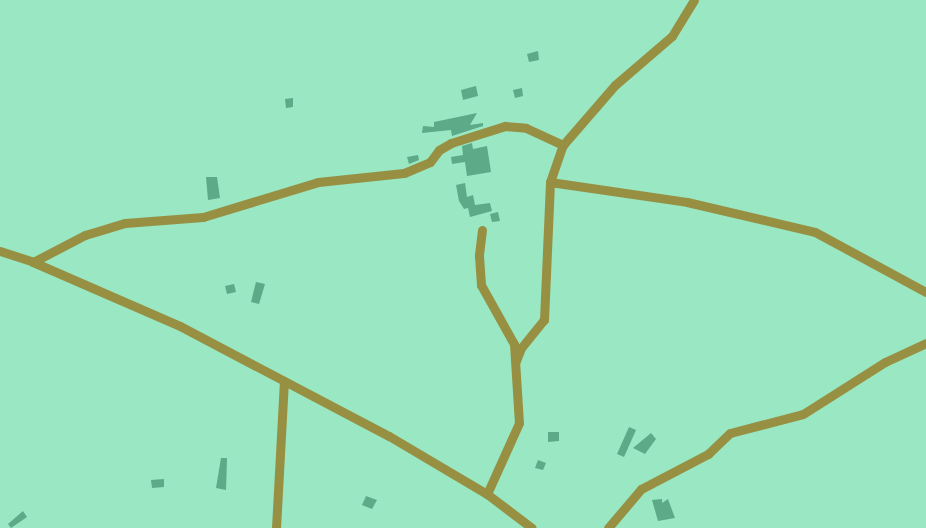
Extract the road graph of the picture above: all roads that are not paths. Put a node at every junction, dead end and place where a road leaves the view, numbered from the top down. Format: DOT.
graph roads {
  1 [pos="694,0"];
  2 [pos="563,145"];
  3 [pos="550,182"];
  4 [pos="482,230"];
  5 [pos="0,251"];
  6 [pos="33,262"];
  7 [pos="926,292"];
  8 [pos="926,343"];
  9 [pos="516,361"];
  10 [pos="284,381"];
  11 [pos="487,494"];
  12 [pos="276,528"];
  13 [pos="532,528"];
  14 [pos="608,528"];
  1 -- 2 [label="street"];
  2 -- 3 [label="street"];
  2 -- 6 [label="street"];
  3 -- 7 [label="street"];
  3 -- 9 [label="street"];
  4 -- 9 [label="street"];
  5 -- 6 [label="street"];
  6 -- 10 [label="street"];
  8 -- 14 [label="street"];
  9 -- 11 [label="street"];
  10 -- 11 [label="street"];
  10 -- 12 [label="street"];
  11 -- 13 [label="street"];
}
